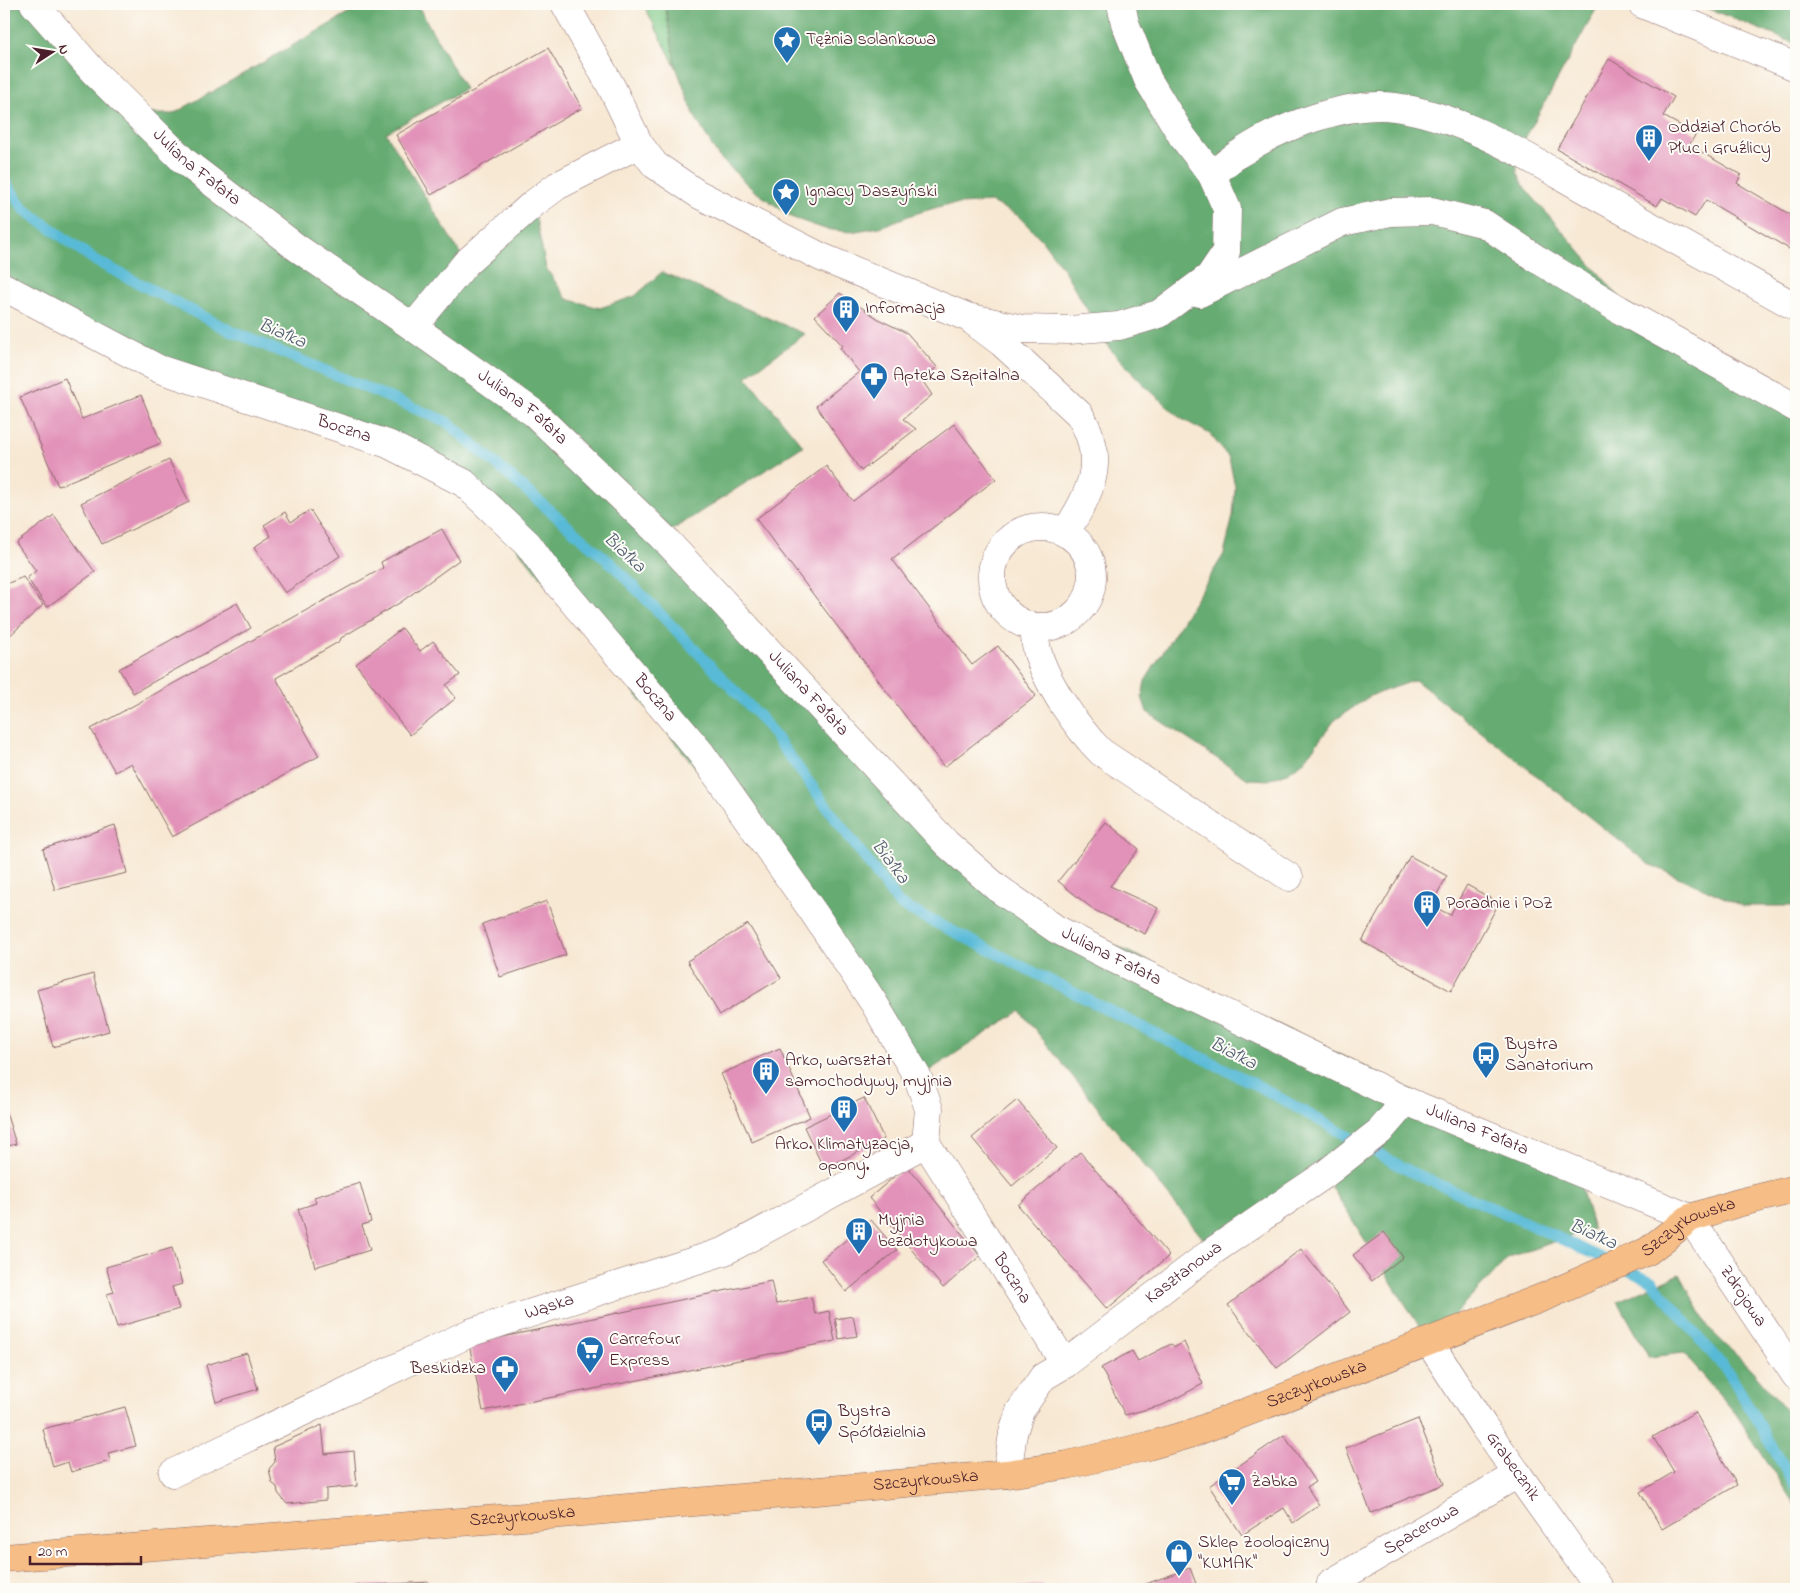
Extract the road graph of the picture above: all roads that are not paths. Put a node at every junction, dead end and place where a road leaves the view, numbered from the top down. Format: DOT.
graph roads {
  1 [pos="34,4"];
  2 [pos="565,4"];
  3 [pos="1121,4"];
  4 [pos="1642,4"];
  5 [pos="1796,67"];
  6 [pos="639,144"];
  7 [pos="1212,175"];
  8 [pos="4,287"];
  9 [pos="1796,307"];
  10 [pos="1159,314"];
  11 [pos="967,317"];
  12 [pos="413,326"];
  13 [pos="1796,408"];
  14 [pos="1065,533"];
  15 [pos="1034,627"];
  16 [pos="1288,876"];
  17 [pos="1406,1101"];
  18 [pos="926,1143"];
  19 [pos="1796,1189"];
  20 [pos="1690,1218"];
  21 [pos="1429,1342"];
  22 [pos="1065,1364"];
  23 [pos="1796,1376"];
  24 [pos="173,1473"];
  25 [pos="1006,1474"];
  26 [pos="1518,1474"];
  27 [pos="4,1558"];
  28 [pos="1330,1589"];
  29 [pos="1600,1589"];
  1 -- 12 [label="street, Juliana Fałata"];
  2 -- 6 [label="street"];
  3 -- 7 [label="street"];
  4 -- 5 [label="street"];
  6 -- 11 [label="street"];
  6 -- 12 [label="street"];
  7 -- 9 [label="street"];
  7 -- 10 [label="street"];
  8 -- 18 [label="street, Boczna"];
  10 -- 11 [label="street"];
  10 -- 13 [label="street"];
  11 -- 14 [label="street"];
  12 -- 17 [label="street, Juliana Fałata"];
  14 -- 15 [label="street"];
  14 -- 15 [label="street"];
  15 -- 16 [label="street"];
  17 -- 20 [label="street, Juliana Fałata"];
  17 -- 22 [label="street, Kasztanowa"];
  18 -- 22 [label="street, Boczna"];
  18 -- 24 [label="street, Wąska"];
  19 -- 20 [label="main road, Szczyrkowska"];
  20 -- 21 [label="main road, Szczyrkowska"];
  20 -- 23 [label="street, Zdrojowa"];
  21 -- 25 [label="main road, Szczyrkowska"];
  21 -- 26 [label="street, Grabecznik"];
  22 -- 25 [label="street, Kasztanowa"];
  25 -- 27 [label="main road, Szczyrkowska"];
  26 -- 28 [label="street, Spacerowa"];
  26 -- 29 [label="street, Grabecznik"];
}
